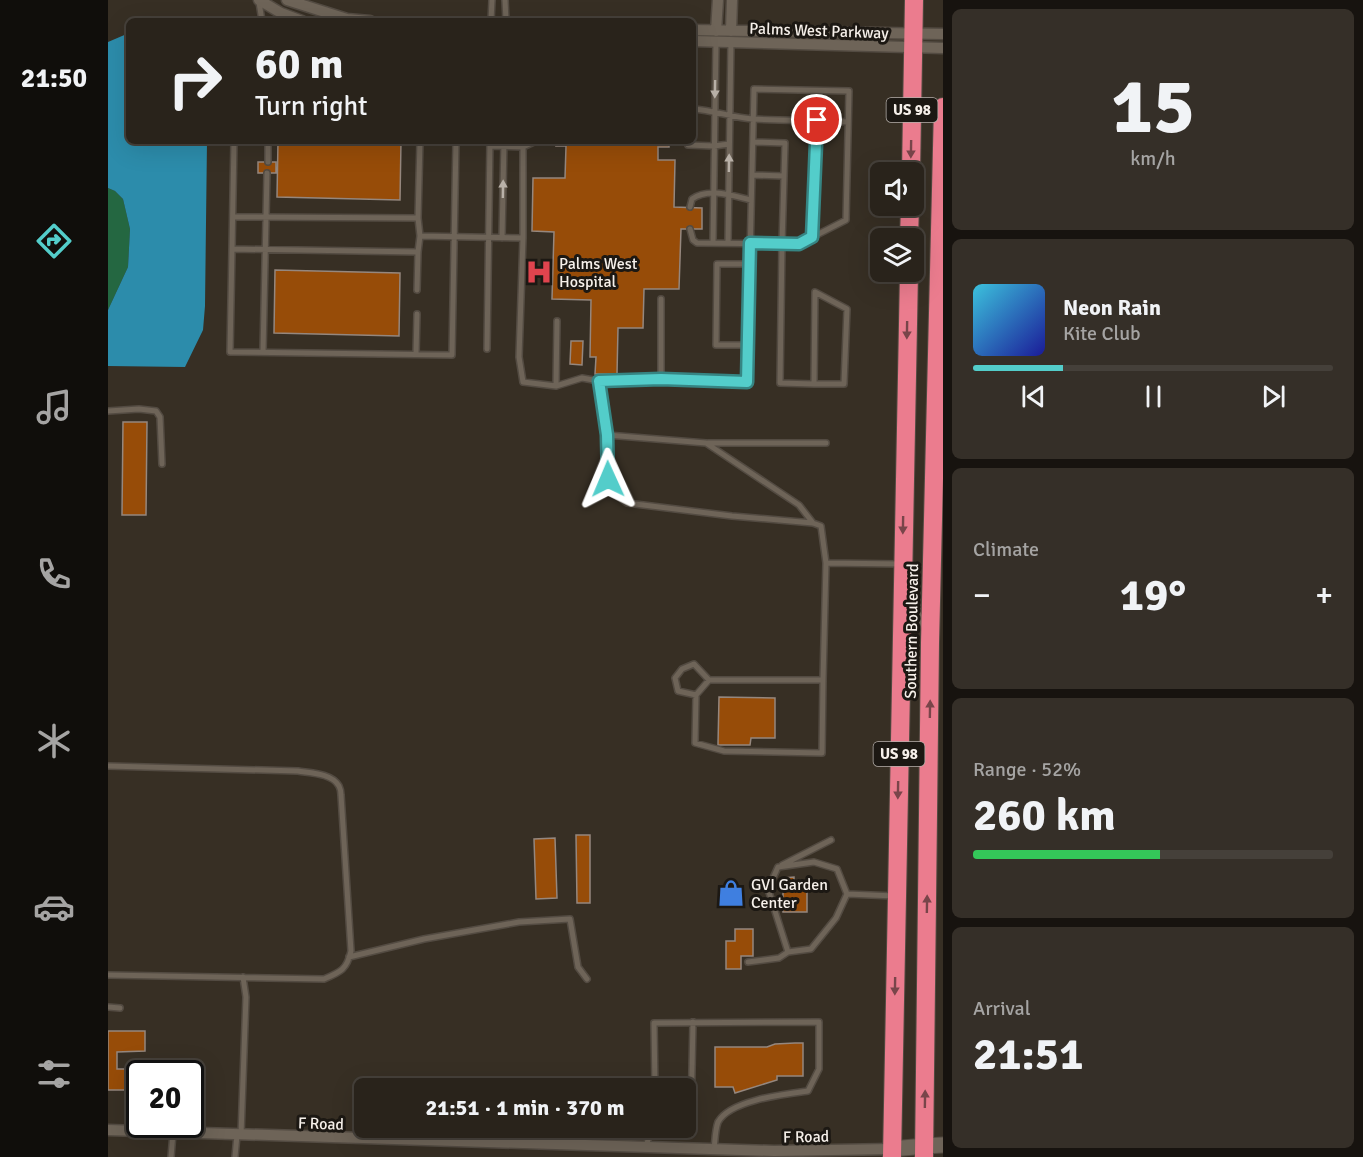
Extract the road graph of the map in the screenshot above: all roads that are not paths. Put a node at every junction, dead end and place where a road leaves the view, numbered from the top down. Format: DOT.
graph roads {
  1 [pos="259,0"];
  2 [pos="287,0"];
  3 [pos="492,0"];
  4 [pos="506,0"];
  5 [pos="718,0"];
  6 [pos="732,0"];
  7 [pos="914,0"];
  8 [pos="262,18"];
  9 [pos="294,18"];
  10 [pos="344,18"];
  11 [pos="491,18"];
  12 [pos="506,18"];
  13 [pos="696,31"];
  14 [pos="943,34"];
  15 [pos="716,36"];
  16 [pos="731,36"];
  17 [pos="696,40"];
  18 [pos="913,41"];
  19 [pos="943,48"];
  20 [pos="943,107"];
  21 [pos="696,109"];
  22 [pos="715,113"];
  23 [pos="730,116"];
  24 [pos="753,119"];
  25 [pos="817,120"];
  26 [pos="848,122"];
  27 [pos="753,142"];
  28 [pos="234,144"];
  29 [pos="268,144"];
  30 [pos="420,144"];
  31 [pos="456,144"];
  32 [pos="490,144"];
  33 [pos="504,144"];
  34 [pos="523,144"];
  35 [pos="696,144"];
  36 [pos="729,144"];
  37 [pos="714,146"];
  38 [pos="268,162"];
  39 [pos="911,162"];
  40 [pos="267,173"];
  41 [pos="752,175"];
  42 [pos="784,176"];
  43 [pos="714,193"];
  44 [pos="728,195"];
  45 [pos="751,200"];
  46 [pos="690,207"];
  47 [pos="233,217"];
  48 [pos="266,218"];
  49 [pos="418,218"];
  50 [pos="690,229"];
  51 [pos="420,236"];
  52 [pos="454,237"];
  53 [pos="488,237"];
  54 [pos="812,237"];
  55 [pos="502,238"];
  56 [pos="523,238"];
  57 [pos="712,243"];
  58 [pos="728,243"];
  59 [pos="750,243"];
  60 [pos="782,243"];
  61 [pos="232,249"];
  62 [pos="265,249"];
  63 [pos="418,252"];
  64 [pos="750,264"];
  65 [pos="909,282"];
  66 [pos="417,290"];
  67 [pos="661,299"];
  68 [pos="417,314"];
  69 [pos="557,321"];
  70 [pos="748,345"];
  71 [pos="487,348"];
  72 [pos="263,352"];
  73 [pos="416,354"];
  74 [pos="661,379"];
  75 [pos="599,381"];
  76 [pos="814,384"];
  77 [pos="556,386"];
  78 [pos="108,411"];
  79 [pos="607,435"];
  80 [pos="706,443"];
  81 [pos="826,443"];
  82 [pos="162,464"];
  83 [pos="813,523"];
  84 [pos="826,563"];
  85 [pos="902,564"];
  86 [pos="930,643"];
  87 [pos="709,680"];
  88 [pos="824,680"];
  89 [pos="696,695"];
  90 [pos="108,766"];
  91 [pos="831,840"];
  92 [pos="778,867"];
  93 [pos="847,894"];
  94 [pos="897,896"];
  95 [pos="788,952"];
  96 [pos="350,957"];
  97 [pos="748,962"];
  98 [pos="108,975"];
  99 [pos="243,977"];
  100 [pos="587,979"];
  101 [pos="108,1008"];
  102 [pos="120,1008"];
  103 [pos="693,1023"];
  104 [pos="655,1078"];
  105 [pos="692,1078"];
  106 [pos="108,1131"];
  107 [pos="126,1132"];
  108 [pos="204,1134"];
  109 [pos="239,1135"];
  110 [pos="173,1138"];
  111 [pos="648,1138"];
  112 [pos="943,1145"];
  113 [pos="645,1148"];
  114 [pos="714,1150"];
  115 [pos="925,1151"];
  116 [pos="587,1152"];
  117 [pos="892,1153"];
  118 [pos="773,1154"];
  119 [pos="171,1157"];
  120 [pos="235,1157"];
  1 -- 8 [label="lane"];
  1 -- 9 [label="street"];
  2 -- 10 [label="street"];
  3 -- 11 [label="lane"];
  4 -- 12 [label="lane"];
  5 -- 15 [label="street"];
  6 -- 16 [label="street"];
  7 -- 18 [label="highway, US 98"];
  13 -- 15 [label="street, Palms West Parkway"];
  14 -- 18 [label="street, Palms West Parkway"];
  15 -- 16 [label="street, Palms West Parkway"];
  15 -- 17 [label="street, Palms West Parkway"];
  15 -- 22 [label="lane, one-way"];
  16 -- 18 [label="street, Palms West Parkway"];
  16 -- 23 [label="lane"];
  18 -- 19 [label="street, Palms West Parkway"];
  18 -- 39 [label="highway, US 98, one-way"];
  20 -- 86 [label="highway, Southern Boulevard / US 98"];
  21 -- 22 [label="lane"];
  22 -- 23 [label="lane"];
  22 -- 37 [label="lane"];
  23 -- 24 [label="lane"];
  23 -- 36 [label="lane"];
  24 -- 25 [label="lane"];
  24 -- 26 [label="lane"];
  24 -- 27 [label="lane"];
  25 -- 26 [label="lane"];
  25 -- 54 [label="lane"];
  26 -- 54 [label="lane"];
  27 -- 41 [label="lane"];
  27 -- 42 [label="lane"];
  28 -- 47 [label="lane"];
  29 -- 38 [label="lane"];
  30 -- 49 [label="lane"];
  31 -- 52 [label="lane"];
  32 -- 53 [label="lane"];
  55 -- 33 [label="lane, one-way"];
  34 -- 56 [label="lane"];
  35 -- 37 [label="lane"];
  36 -- 37 [label="lane"];
  44 -- 36 [label="lane, one-way"];
  37 -- 43 [label="lane"];
  40 -- 48 [label="lane"];
  41 -- 42 [label="lane"];
  41 -- 45 [label="lane"];
  42 -- 60 [label="lane"];
  43 -- 44 [label="lane"];
  43 -- 46 [label="lane"];
  43 -- 57 [label="lane"];
  44 -- 45 [label="lane"];
  44 -- 58 [label="lane"];
  45 -- 59 [label="lane"];
  47 -- 48 [label="lane"];
  47 -- 61 [label="lane"];
  48 -- 49 [label="lane"];
  48 -- 62 [label="lane"];
  49 -- 51 [label="lane"];
  50 -- 57 [label="lane"];
  51 -- 52 [label="lane"];
  51 -- 63 [label="lane"];
  52 -- 53 [label="lane"];
  52 -- 73 [label="lane"];
  53 -- 55 [label="lane"];
  53 -- 71 [label="lane"];
  54 -- 60 [label="lane"];
  55 -- 56 [label="lane"];
  56 -- 77 [label="lane"];
  57 -- 58 [label="lane"];
  58 -- 59 [label="lane"];
  59 -- 60 [label="lane"];
  59 -- 64 [label="lane"];
  60 -- 76 [label="lane"];
  61 -- 62 [label="lane"];
  61 -- 72 [label="lane"];
  62 -- 63 [label="lane"];
  62 -- 72 [label="lane"];
  63 -- 66 [label="lane"];
  64 -- 70 [label="lane"];
  64 -- 70 [label="lane"];
  65 -- 85 [label="highway, Southern Boulevard / US 98, one-way"];
  67 -- 74 [label="lane"];
  68 -- 73 [label="lane"];
  69 -- 77 [label="lane"];
  70 -- 74 [label="lane"];
  72 -- 73 [label="lane"];
  74 -- 75 [label="lane"];
  75 -- 77 [label="lane"];
  75 -- 79 [label="lane"];
  76 -- 76 [label="lane"];
  78 -- 82 [label="lane"];
  79 -- 80 [label="lane"];
  79 -- 83 [label="lane"];
  80 -- 81 [label="lane"];
  80 -- 83 [label="lane"];
  83 -- 84 [label="lane"];
  84 -- 85 [label="lane"];
  84 -- 88 [label="lane"];
  85 -- 86 [label="lane"];
  85 -- 94 [label="highway, Southern Boulevard / US 98, one-way"];
  115 -- 86 [label="highway, Southern Boulevard / US 98, one-way"];
  87 -- 88 [label="lane"];
  87 -- 89 [label="lane"];
  87 -- 89 [label="lane"];
  88 -- 89 [label="lane"];
  90 -- 96 [label="lane"];
  91 -- 92 [label="lane"];
  92 -- 93 [label="lane"];
  92 -- 95 [label="lane"];
  93 -- 94 [label="lane"];
  93 -- 95 [label="lane"];
  94 -- 117 [label="highway, Southern Boulevard / US 98, one-way"];
  95 -- 97 [label="lane"];
  96 -- 99 [label="lane"];
  96 -- 100 [label="lane"];
  98 -- 99 [label="lane"];
  99 -- 109 [label="lane"];
  101 -- 102 [label="lane"];
  103 -- 104 [label="lane"];
  103 -- 105 [label="lane"];
  103 -- 114 [label="lane"];
  106 -- 107 [label="street, F Road"];
  108 -- 109 [label="street, F Road"];
  109 -- 116 [label="street, F Road"];
  109 -- 120 [label="lane"];
  110 -- 119 [label="lane"];
  111 -- 113 [label="lane"];
  112 -- 115 [label="street"];
  113 -- 114 [label="street, F Road"];
  113 -- 116 [label="street, F Road"];
  114 -- 118 [label="street, F Road"];
  115 -- 117 [label="street"];
  117 -- 118 [label="street, F Road"];
}
